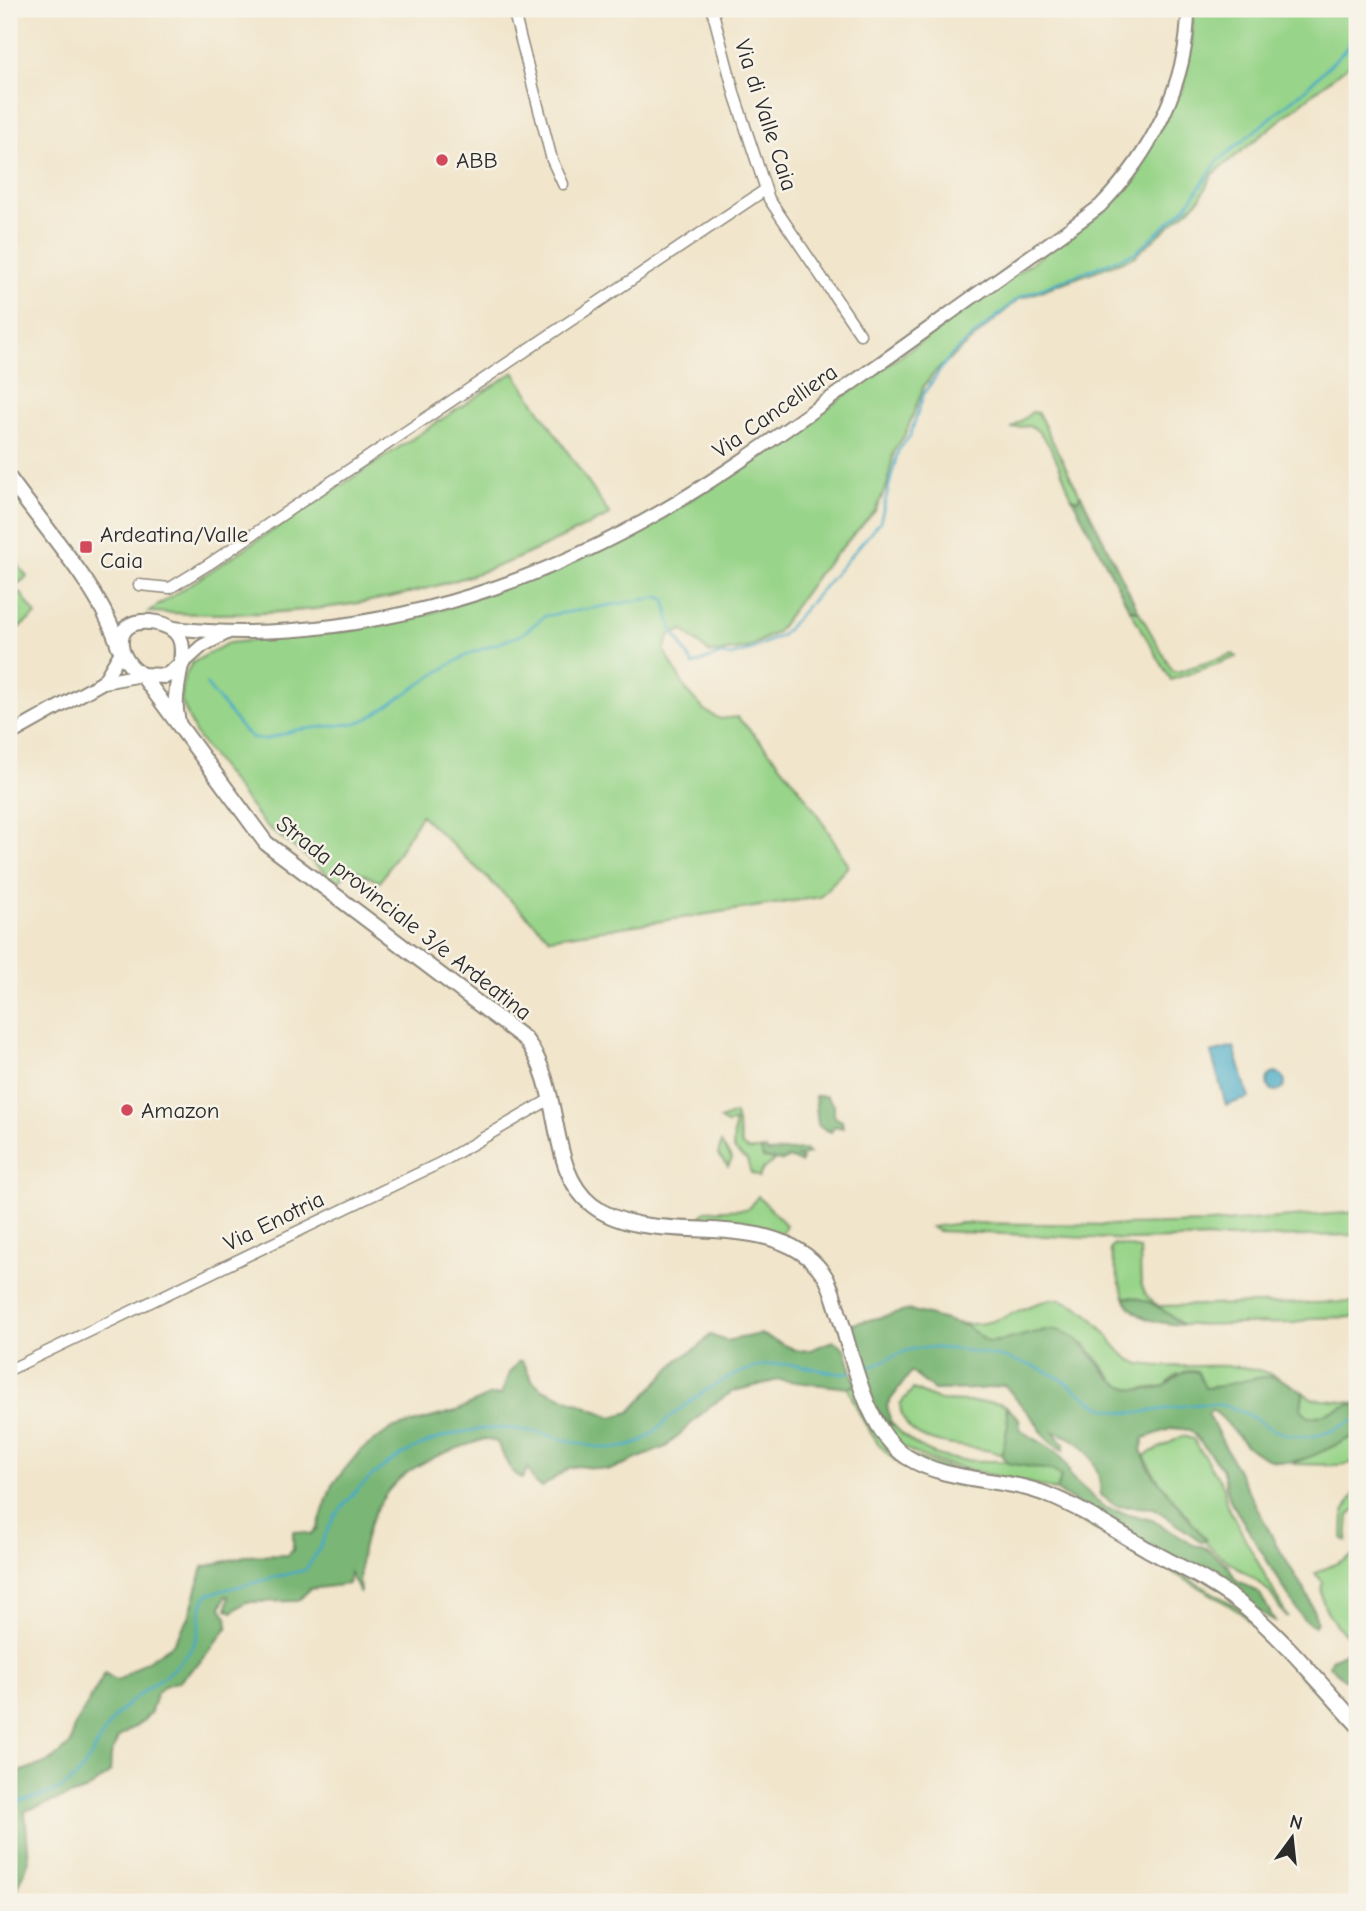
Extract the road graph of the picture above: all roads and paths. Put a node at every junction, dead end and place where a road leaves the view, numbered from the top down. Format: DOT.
graph roads {
  1 [pos="513,9"];
  2 [pos="712,9"];
  3 [pos="1188,9"];
  4 [pos="563,184"];
  5 [pos="765,190"];
  6 [pos="860,334"];
  7 [pos="9,478"];
  8 [pos="139,585"];
  9 [pos="97,598"];
  10 [pos="139,621"];
  11 [pos="173,628"];
  12 [pos="227,633"];
  13 [pos="121,652"];
  14 [pos="181,664"];
  15 [pos="142,675"];
  16 [pos="103,682"];
  17 [pos="179,725"];
  18 [pos="9,735"];
  19 [pos="552,1098"];
  20 [pos="9,1370"];
  21 [pos="1357,1724"];
  1 -- 4 [label="street"];
  2 -- 5 [label="street, Via di Valle Caia"];
  3 -- 12 [label="street, Via Cancelliera"];
  5 -- 6 [label="street, Via di Valle Caia"];
  5 -- 8 [label="street"];
  7 -- 9 [label="main road"];
  9 -- 10 [label="main road"];
  9 -- 13 [label="main road"];
  10 -- 11 [label="main road"];
  10 -- 13 [label="main road"];
  11 -- 12 [label="street, Via Cancelliera"];
  11 -- 14 [label="main road"];
  12 -- 14 [label="street, Via Cancelliera"];
  13 -- 15 [label="main road"];
  13 -- 16 [label="street"];
  14 -- 15 [label="main road"];
  14 -- 17 [label="main road"];
  15 -- 16 [label="street"];
  15 -- 17 [label="main road, Strada provinciale 3/e Ardeatina"];
  16 -- 18 [label="street"];
  17 -- 19 [label="main road, Strada provinciale 3/e Ardeatina"];
  19 -- 20 [label="street, Via Enotria"];
  19 -- 21 [label="main road, Strada provinciale 3/e Ardeatina"];
}
